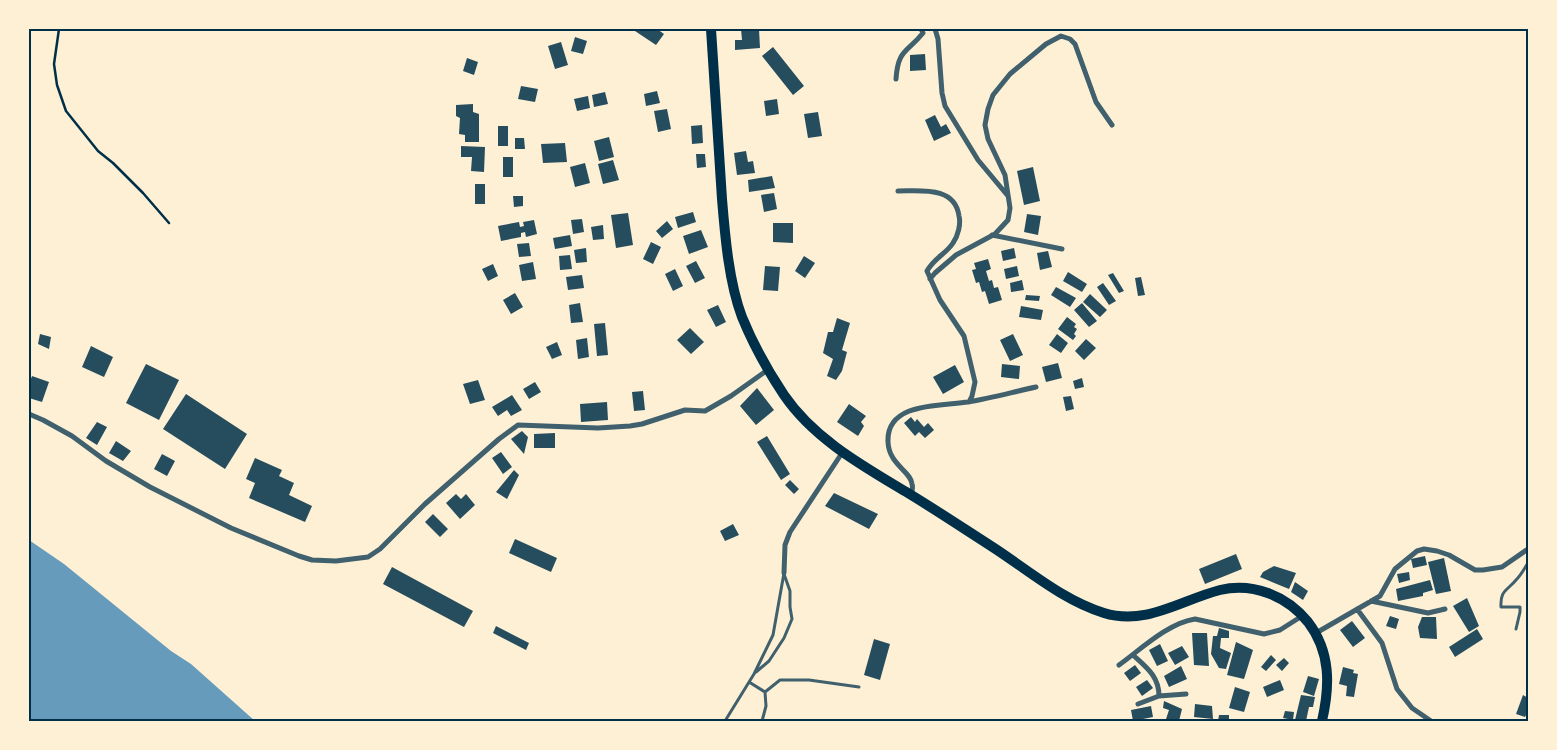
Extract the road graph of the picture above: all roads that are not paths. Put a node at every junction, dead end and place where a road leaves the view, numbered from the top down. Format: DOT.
graph roads {
  1 [pos="711,29"];
  2 [pos="921,29"];
  3 [pos="935,29"];
  4 [pos="896,79"];
  5 [pos="1112,125"];
  6 [pos="898,191"];
  7 [pos="1009,196"];
  8 [pos="992,236"];
  9 [pos="1062,249"];
  10 [pos="930,280"];
  11 [pos="769,369"];
  12 [pos="1036,387"];
  13 [pos="969,402"];
  14 [pos="29,414"];
  15 [pos="842,453"];
  16 [pos="912,495"];
  17 [pos="1528,549"];
  18 [pos="1528,563"];
  19 [pos="784,573"];
  20 [pos="1371,601"];
  21 [pos="1357,609"];
  22 [pos="1445,609"];
  23 [pos="1302,616"];
  24 [pos="1516,628"];
  25 [pos="1316,633"];
  26 [pos="1133,655"];
  27 [pos="1119,665"];
  28 [pos="754,674"];
  29 [pos="749,682"];
  30 [pos="859,687"];
  31 [pos="764,692"];
  32 [pos="1186,694"];
  33 [pos="1159,696"];
  34 [pos="1138,704"];
  35 [pos="725,721"];
  36 [pos="762,721"];
  37 [pos="1322,721"];
  38 [pos="1431,721"];
  1 -- 11 [label="highway"];
  2 -- 4 [label="street"];
  3 -- 7 [label="street"];
  5 -- 7 [label="street"];
  6 -- 10 [label="street"];
  7 -- 8 [label="street"];
  8 -- 9 [label="street"];
  8 -- 10 [label="street"];
  10 -- 13 [label="street"];
  11 -- 14 [label="street"];
  11 -- 15 [label="highway"];
  12 -- 13 [label="street"];
  13 -- 16 [label="street"];
  15 -- 16 [label="highway"];
  15 -- 19 [label="street"];
  16 -- 23 [label="highway"];
  17 -- 20 [label="street"];
  18 -- 24 [label="lane"];
  19 -- 28 [label="lane"];
  19 -- 28 [label="lane"];
  20 -- 21 [label="street"];
  20 -- 22 [label="street"];
  21 -- 25 [label="street"];
  21 -- 38 [label="street"];
  23 -- 25 [label="highway"];
  23 -- 26 [label="street"];
  25 -- 37 [label="highway"];
  26 -- 27 [label="street"];
  26 -- 33 [label="street"];
  28 -- 29 [label="lane"];
  29 -- 31 [label="lane"];
  29 -- 35 [label="lane"];
  30 -- 31 [label="lane"];
  31 -- 36 [label="lane"];
  32 -- 33 [label="street"];
  33 -- 34 [label="street"];
}
